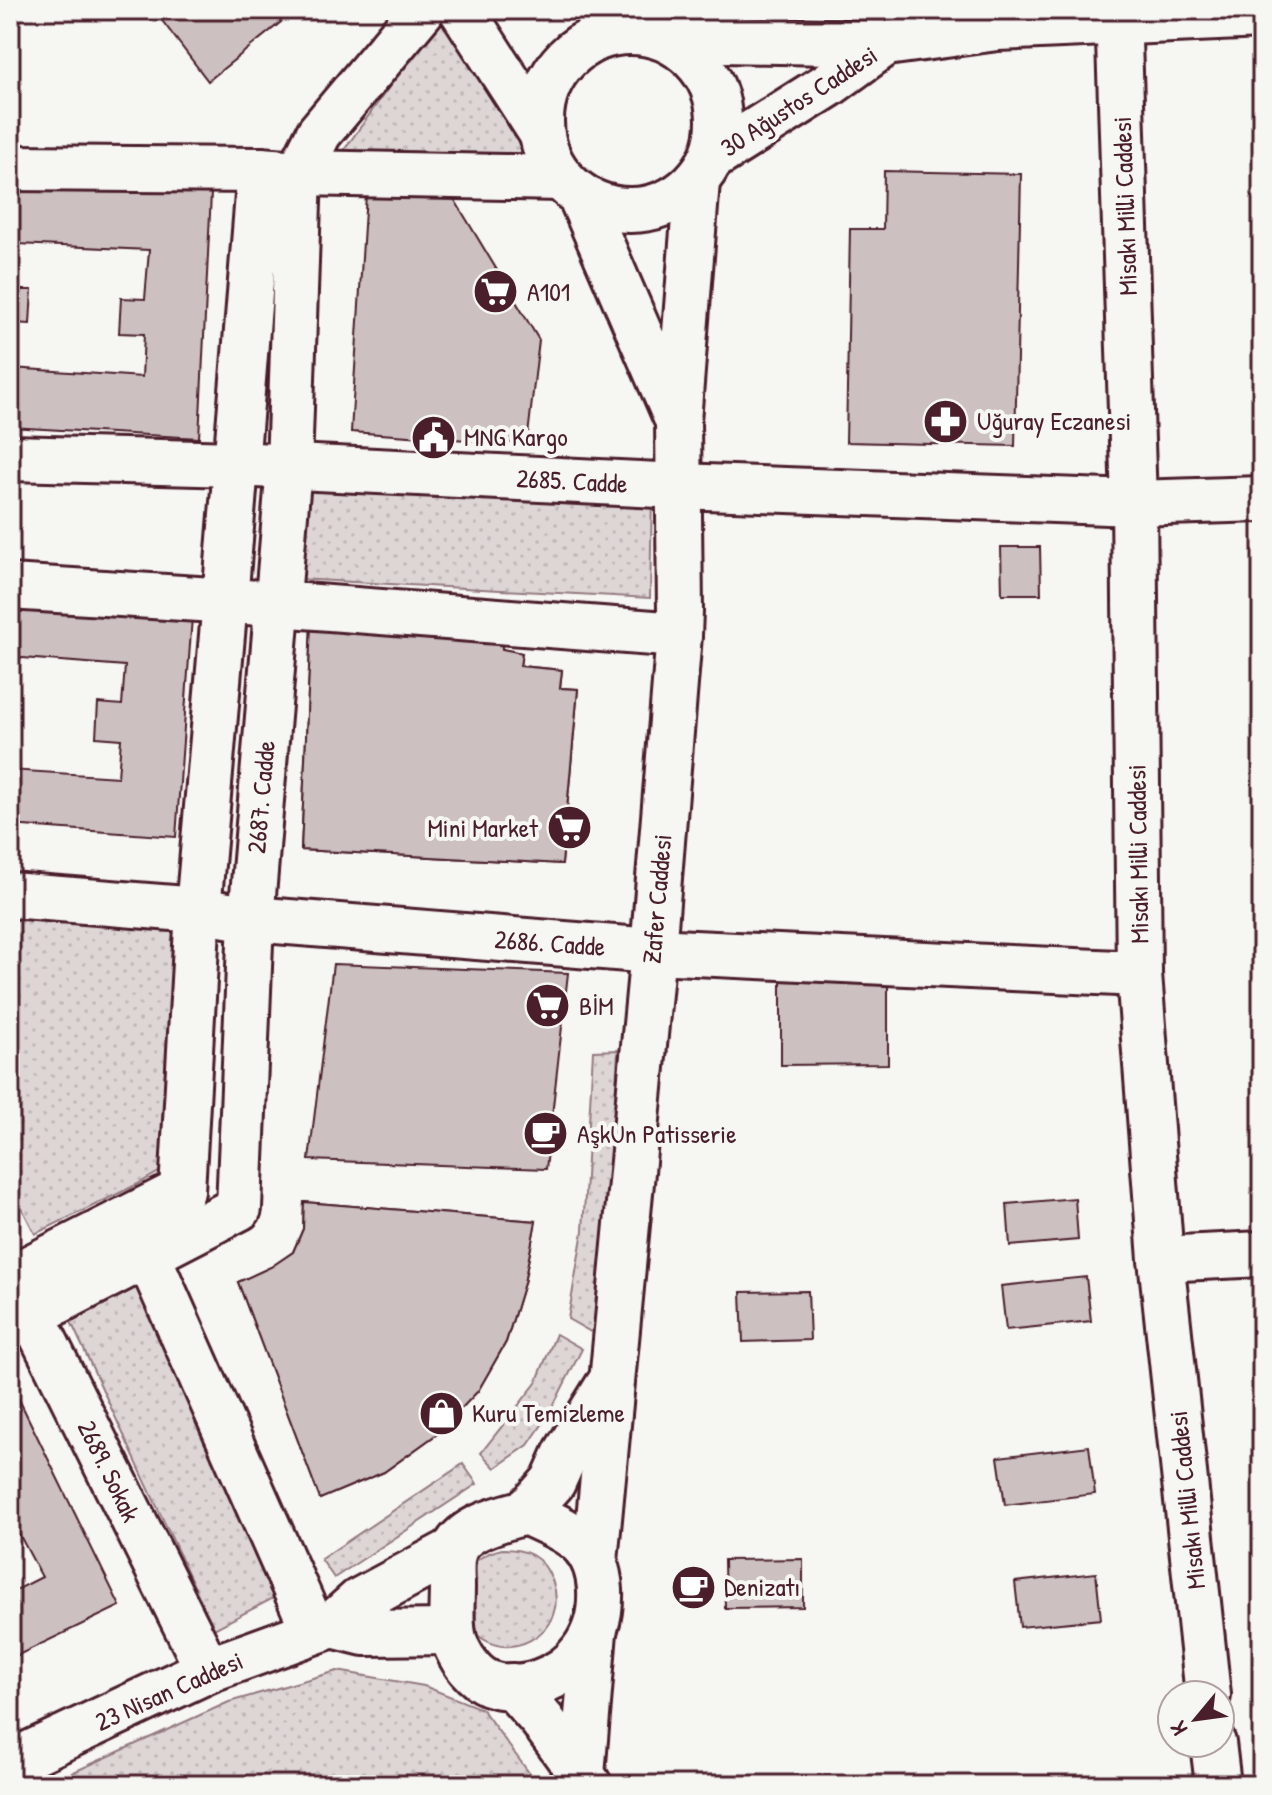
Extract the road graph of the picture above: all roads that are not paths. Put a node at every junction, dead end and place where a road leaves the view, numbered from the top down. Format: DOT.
graph roads {
  1 [pos="422,10"];
  2 [pos="462,10"];
  3 [pos="593,10"];
  4 [pos="1119,16"];
  5 [pos="1262,16"];
  6 [pos="654,35"];
  7 [pos="886,43"];
  8 [pos="540,131"];
  9 [pos="10,168"];
  10 [pos="704,170"];
  11 [pos="279,172"];
  12 [pos="570,187"];
  13 [pos="678,421"];
  14 [pos="10,458"];
  15 [pos="236,464"];
  16 [pos="289,467"];
  17 [pos="679,486"];
  18 [pos="1262,499"];
  19 [pos="1134,503"];
  20 [pos="10,587"];
  21 [pos="225,601"];
  22 [pos="278,604"];
  23 [pos="679,635"];
  24 [pos="10,895"];
  25 [pos="198,910"];
  26 [pos="251,919"];
  27 [pos="653,951"];
  28 [pos="1139,974"];
  29 [pos="1262,1254"];
  30 [pos="148,1256"];
  31 [pos="1161,1259"];
  32 [pos="11,1275"];
  33 [pos="21,1321"];
  34 [pos="613,1377"];
  35 [pos="526,1512"];
  36 [pos="454,1550"];
  37 [pos="595,1561"];
  38 [pos="323,1628"];
  39 [pos="452,1632"];
  40 [pos="594,1632"];
  41 [pos="208,1670"];
  42 [pos="1206,1679"];
  43 [pos="512,1686"];
  44 [pos="1215,1759"];
  45 [pos="10,1763"];
  46 [pos="586,1780"];
  47 [pos="1218,1785"];
  1 -- 11 [label="street"];
  2 -- 8 [label="street"];
  3 -- 6 [label="street"];
  4 -- 5 [label="street, 30 Ağustos Caddesi"];
  4 -- 7 [label="street, 30 Ağustos Caddesi"];
  4 -- 19 [label="street, Misakı Milli Caddesi"];
  6 -- 7 [label="street, 30 Ağustos Caddesi"];
  6 -- 8 [label="street"];
  6 -- 10 [label="street"];
  7 -- 10 [label="street, 30 Ağustos Caddesi"];
  8 -- 12 [label="street"];
  9 -- 11 [label="street"];
  10 -- 12 [label="street"];
  10 -- 13 [label="street, Zafer Caddesi"];
  11 -- 12 [label="street"];
  11 -- 15 [label="street, 2687. Cadde"];
  11 -- 16 [label="street, 2687. Cadde"];
  12 -- 13 [label="street"];
  13 -- 17 [label="street, Zafer Caddesi"];
  14 -- 15 [label="street, 2685. Cadde"];
  15 -- 16 [label="street, 2685. Cadde"];
  15 -- 21 [label="street, 2687. Cadde"];
  16 -- 17 [label="street, 2685. Cadde"];
  16 -- 22 [label="street, 2687. Cadde"];
  17 -- 19 [label="street, 2685. Cadde"];
  17 -- 23 [label="street, Zafer Caddesi"];
  18 -- 19 [label="street, 2685. Cadde"];
  19 -- 28 [label="street, Misakı Milli Caddesi"];
  20 -- 21 [label="street"];
  21 -- 22 [label="street"];
  21 -- 25 [label="street, 2687. Cadde"];
  22 -- 23 [label="street"];
  22 -- 26 [label="street, 2687. Cadde"];
  23 -- 27 [label="street, Zafer Caddesi"];
  24 -- 25 [label="street, 2686. Cadde"];
  25 -- 26 [label="street, 2686. Cadde"];
  25 -- 32 [label="street, 2687. Cadde"];
  26 -- 27 [label="street, 2686. Cadde"];
  26 -- 30 [label="street, 2687. Cadde"];
  27 -- 28 [label="street, 2686. Cadde"];
  27 -- 34 [label="street, Zafer Caddesi"];
  28 -- 31 [label="street, Misakı Milli Caddesi"];
  29 -- 31 [label="street"];
  30 -- 33 [label="street, 2687. Cadde"];
  30 -- 38 [label="street"];
  31 -- 42 [label="street, Misakı Milli Caddesi"];
  32 -- 33 [label="street, 2689. Sokak"];
  33 -- 41 [label="street, 2689. Sokak"];
  34 -- 35 [label="street, Zafer Caddesi"];
  34 -- 37 [label="street, Zafer Caddesi"];
  35 -- 36 [label="street"];
  35 -- 37 [label="street"];
  36 -- 38 [label="street, 23 Nisan Caddesi"];
  36 -- 39 [label="street"];
  37 -- 40 [label="street"];
  38 -- 39 [label="street"];
  38 -- 41 [label="street, 23 Nisan Caddesi"];
  39 -- 43 [label="street"];
  40 -- 43 [label="street"];
  40 -- 46 [label="street"];
  41 -- 45 [label="street, 23 Nisan Caddesi"];
  43 -- 46 [label="street"];
  44 -- 47 [label="street"];
}
